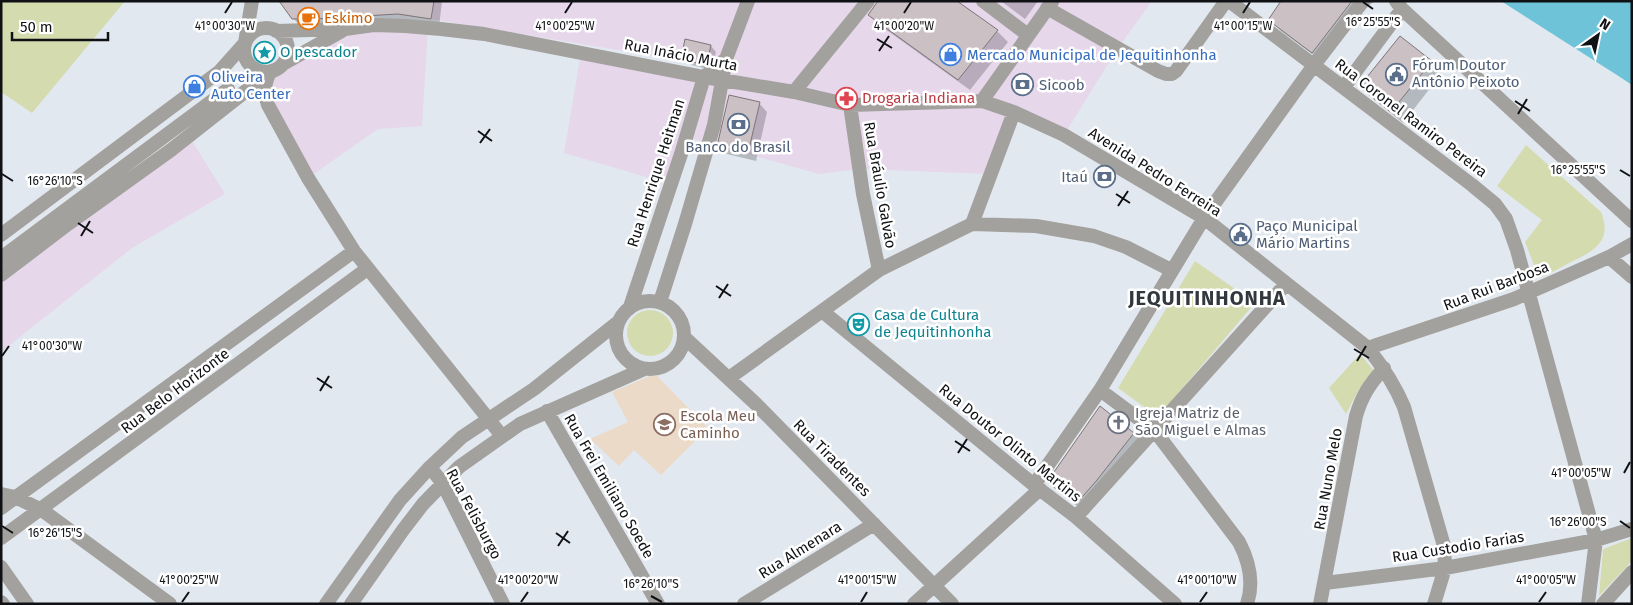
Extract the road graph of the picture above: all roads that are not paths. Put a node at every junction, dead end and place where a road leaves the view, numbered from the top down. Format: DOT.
graph roads {
  1 [pos="252,1"];
  2 [pos="748,1"];
  3 [pos="868,1"];
  4 [pos="983,1"];
  5 [pos="1228,1"];
  6 [pos="1363,1"];
  7 [pos="1050,5"];
  8 [pos="1399,5"];
  9 [pos="345,29"];
  10 [pos="276,30"];
  11 [pos="1028,35"];
  12 [pos="245,43"];
  13 [pos="726,59"];
  14 [pos="283,64"];
  15 [pos="1314,65"];
  16 [pos="270,72"];
  17 [pos="704,77"];
  18 [pos="723,80"];
  19 [pos="1344,87"];
  20 [pos="794,92"];
  21 [pos="982,101"];
  22 [pos="850,104"];
  23 [pos="1014,112"];
  24 [pos="152,123"];
  25 [pos="171,150"];
  26 [pos="48,200"];
  27 [pos="1204,218"];
  28 [pos="1632,221"];
  29 [pos="68,224"];
  30 [pos="972,224"];
  31 [pos="1,235"];
  32 [pos="1632,244"];
  33 [pos="354,250"];
  34 [pos="1,251"];
  35 [pos="1608,257"];
  36 [pos="1,258"];
  37 [pos="367,269"];
  38 [pos="879,270"];
  39 [pos="1171,270"];
  40 [pos="1,275"];
  41 [pos="1632,277"];
  42 [pos="1286,284"];
  43 [pos="1529,293"];
  44 [pos="660,302"];
  45 [pos="630,307"];
  46 [pos="822,311"];
  47 [pos="617,323"];
  48 [pos="685,338"];
  49 [pos="1368,348"];
  50 [pos="1384,368"];
  51 [pos="644,369"];
  52 [pos="729,378"];
  53 [pos="1100,390"];
  54 [pos="546,411"];
  55 [pos="488,418"];
  56 [pos="1155,431"];
  57 [pos="502,436"];
  58 [pos="430,467"];
  59 [pos="443,484"];
  60 [pos="1037,487"];
  61 [pos="1,494"];
  62 [pos="15,497"];
  63 [pos="1,508"];
  64 [pos="42,510"];
  65 [pos="1076,517"];
  66 [pos="874,524"];
  67 [pos="1632,529"];
  68 [pos="1,538"];
  69 [pos="1596,540"];
  70 [pos="1,566"];
  71 [pos="1445,568"];
  72 [pos="1632,572"];
  73 [pos="1325,583"];
  74 [pos="936,585"];
  75 [pos="27,604"];
  76 [pos="170,604"];
  77 [pos="326,604"];
  78 [pos="352,604"];
  79 [pos="502,604"];
  80 [pos="658,604"];
  81 [pos="744,604"];
  82 [pos="914,604"];
  83 [pos="952,604"];
  84 [pos="1175,604"];
  85 [pos="1247,604"];
  86 [pos="1320,604"];
  87 [pos="1434,604"];
  88 [pos="1588,604"];
  89 [pos="1603,604"];
  1 -- 12 [label="street"];
  2 -- 13 [label="street"];
  3 -- 20 [label="street"];
  4 -- 11 [label="street"];
  5 -- 7 [label="street"];
  5 -- 15 [label="street, Rua Coronel Ramiro Pereira"];
  6 -- 15 [label="street"];
  7 -- 11 [label="street"];
  8 -- 19 [label="street"];
  8 -- 28 [label="street"];
  9 -- 10 [label="street"];
  9 -- 14 [label="street"];
  9 -- 17 [label="street, Rua Inácio Murta"];
  10 -- 12 [label="street"];
  10 -- 14 [label="street"];
  11 -- 21 [label="street"];
  12 -- 16 [label="street"];
  12 -- 24 [label="street"];
  13 -- 17 [label="street"];
  13 -- 18 [label="street"];
  14 -- 16 [label="street"];
  15 -- 19 [label="street, Rua Coronel Ramiro Pereira"];
  15 -- 27 [label="street"];
  16 -- 25 [label="street"];
  16 -- 33 [label="street"];
  17 -- 18 [label="street, Rua Inácio Murta"];
  17 -- 45 [label="street, Rua Henrique Heitman"];
  18 -- 20 [label="street, Rua Inácio Murta"];
  18 -- 44 [label="street"];
  19 -- 43 [label="street, Rua Coronel Ramiro Pereira"];
  20 -- 22 [label="street, Rua Inácio Murta"];
  21 -- 22 [label="street, Rua Inácio Murta"];
  21 -- 23 [label="street, Avenida Pedro Ferreira"];
  22 -- 38 [label="street, Rua Bráulio Galvão"];
  23 -- 27 [label="street, Avenida Pedro Ferreira"];
  23 -- 30 [label="street"];
  24 -- 25 [label="street"];
  24 -- 26 [label="street"];
  25 -- 29 [label="street"];
  26 -- 29 [label="street"];
  26 -- 31 [label="street"];
  27 -- 39 [label="street"];
  27 -- 42 [label="street, Avenida Pedro Ferreira"];
  29 -- 40 [label="street"];
  30 -- 38 [label="street"];
  30 -- 39 [label="street"];
  32 -- 35 [label="street, Rua Rui Barbosa"];
  33 -- 37 [label="street"];
  33 -- 62 [label="street, Rua Belo Horizonte"];
  34 -- 36 [label="street"];
  35 -- 41 [label="street"];
  35 -- 43 [label="street, Rua Rui Barbosa"];
  37 -- 55 [label="street"];
  37 -- 64 [label="street, Rua Belo Horizonte"];
  38 -- 46 [label="street"];
  39 -- 53 [label="street"];
  42 -- 49 [label="street, Avenida Pedro Ferreira"];
  42 -- 56 [label="street"];
  43 -- 49 [label="street, Rua Rui Barbosa"];
  43 -- 69 [label="street, Rua Coronel Ramiro Pereira"];
  44 -- 45 [label="street"];
  44 -- 48 [label="street"];
  45 -- 47 [label="street"];
  46 -- 52 [label="street"];
  46 -- 60 [label="street, Rua Doutor Olinto Martins"];
  47 -- 51 [label="street"];
  47 -- 55 [label="street"];
  48 -- 51 [label="street"];
  48 -- 52 [label="street, Rua Tiradentes"];
  49 -- 50 [label="street, Avenida Pedro Ferreira"];
  50 -- 71 [label="street, Avenida Pedro Ferreira"];
  50 -- 73 [label="street, Rua Nuno Melo"];
  51 -- 54 [label="street"];
  52 -- 66 [label="street, Rua Tiradentes"];
  53 -- 56 [label="street"];
  53 -- 60 [label="street"];
  54 -- 57 [label="street"];
  54 -- 80 [label="street, Rua Frei Emiliano Soede"];
  55 -- 57 [label="street"];
  55 -- 58 [label="street"];
  56 -- 65 [label="street"];
  56 -- 85 [label="street"];
  57 -- 59 [label="street"];
  58 -- 59 [label="street, Rua Felisburgo"];
  58 -- 77 [label="street"];
  59 -- 78 [label="street"];
  59 -- 79 [label="street, Rua Felisburgo"];
  60 -- 65 [label="street, Rua Doutor Olinto Martins"];
  60 -- 74 [label="street"];
  61 -- 62 [label="street"];
  62 -- 63 [label="street, Rua Belo Horizonte"];
  62 -- 64 [label="street"];
  64 -- 68 [label="street, Rua Belo Horizonte"];
  64 -- 76 [label="street"];
  65 -- 84 [label="street, Rua Doutor Olinto Martins"];
  66 -- 74 [label="street, Rua Tiradentes"];
  66 -- 81 [label="street, Rua Almenara"];
  67 -- 69 [label="street, Rua Custodio Farias"];
  69 -- 71 [label="street, Rua Custodio Farias"];
  69 -- 88 [label="street"];
  70 -- 75 [label="street"];
  71 -- 73 [label="street, Rua Custodio Farias"];
  71 -- 87 [label="street"];
  72 -- 89 [label="street"];
  73 -- 86 [label="street, Rua Nuno Melo"];
  74 -- 82 [label="street"];
  74 -- 83 [label="street, Rua Tiradentes"];
}
